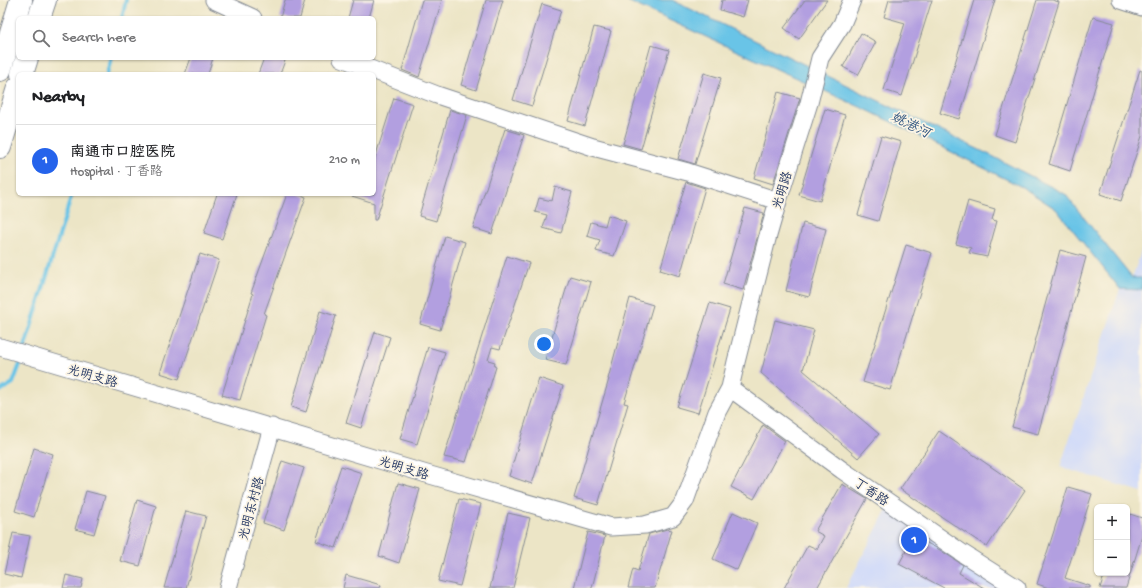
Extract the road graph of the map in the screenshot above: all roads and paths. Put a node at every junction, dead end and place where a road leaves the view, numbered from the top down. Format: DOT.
graph roads {
  1 [pos="20,0"];
  2 [pos="45,0"];
  3 [pos="214,0"];
  4 [pos="852,0"];
  5 [pos="1122,0"];
  6 [pos="1142,7"];
  7 [pos="40,16"];
  8 [pos="250,16"];
  9 [pos="26,60"];
  10 [pos="347,60"];
  11 [pos="0,70"];
  12 [pos="23,72"];
  13 [pos="16,95"];
  14 [pos="0,147"];
  15 [pos="778,201"];
  16 [pos="0,347"];
  17 [pos="730,388"];
  18 [pos="272,427"];
  19 [pos="228,588"];
  20 [pos="1016,588"];
  1 -- 11 [label="main road"];
  2 -- 7 [label="main road"];
  3 -- 8 [label="street"];
  4 -- 15 [label="street, 光明路"];
  5 -- 6 [label="street"];
  9 -- 12 [label="main road"];
  10 -- 15 [label="street"];
  13 -- 14 [label="main road"];
  15 -- 17 [label="street, 光明路"];
  16 -- 18 [label="street, 光明支路"];
  17 -- 18 [label="street, 光明支路"];
  17 -- 20 [label="street, 丁香路"];
  18 -- 19 [label="street, 光明东村路"];
}
